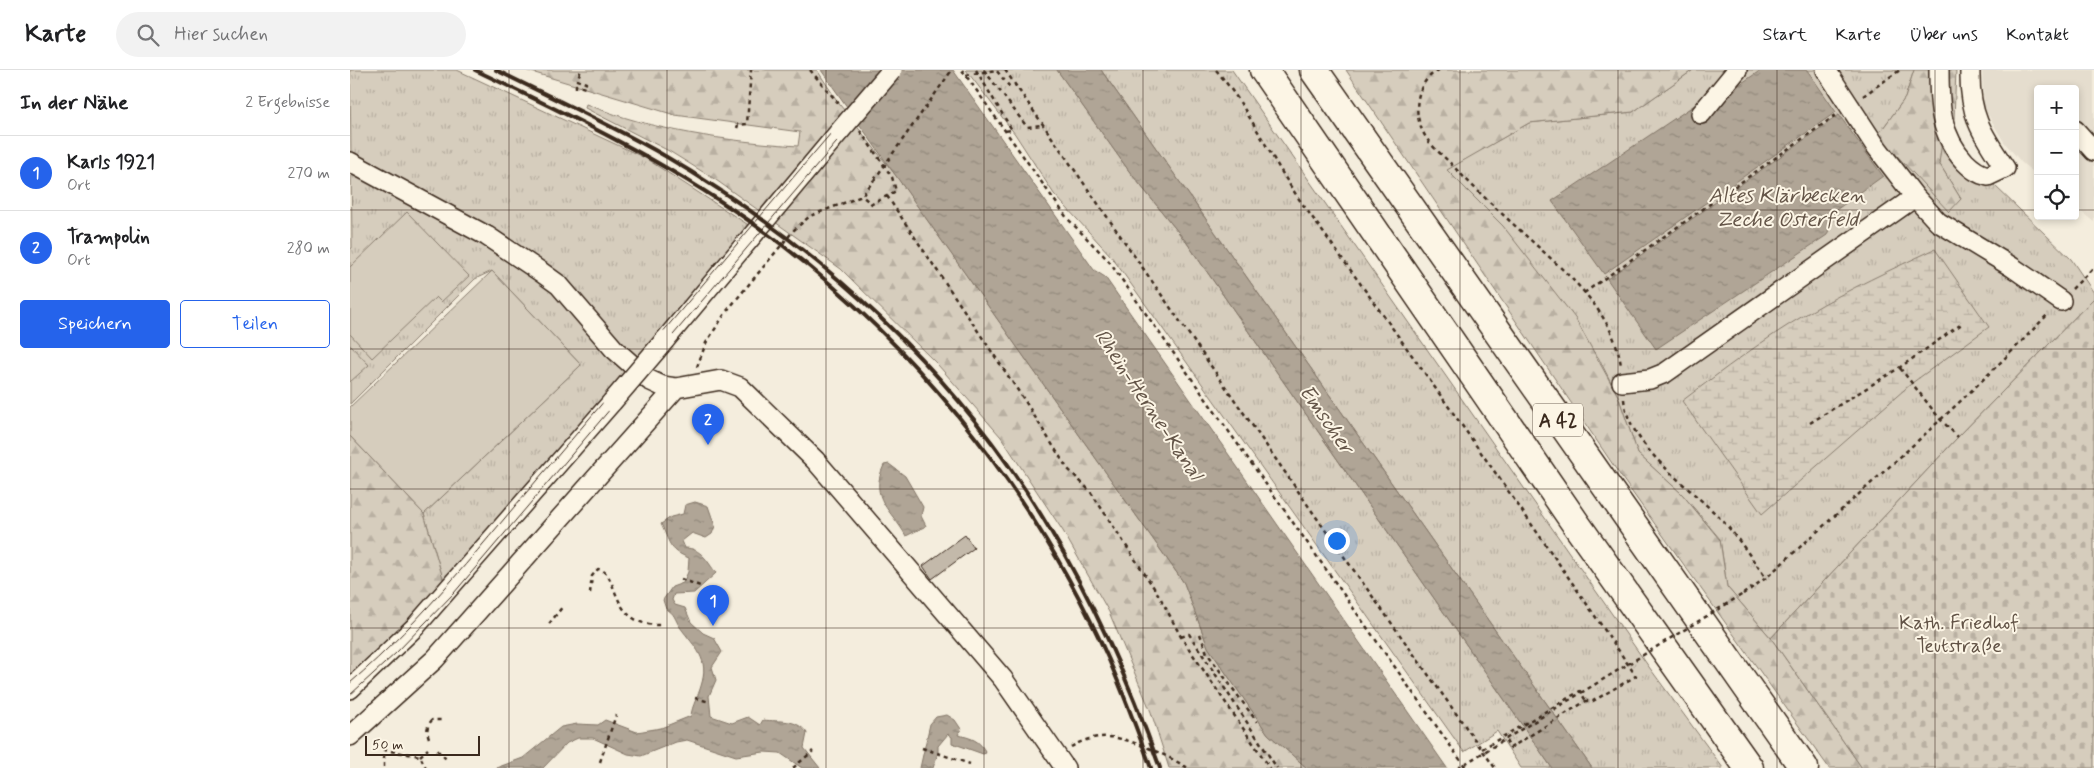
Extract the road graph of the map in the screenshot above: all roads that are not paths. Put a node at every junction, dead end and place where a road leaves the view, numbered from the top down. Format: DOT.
graph roads {
  1 [pos="892,70"];
  2 [pos="1264,70"];
  3 [pos="1314,70"];
  4 [pos="1737,70"];
  5 [pos="1826,70"];
  6 [pos="1939,70"];
  7 [pos="1970,70"];
  8 [pos="1701,114"];
  9 [pos="2079,134"];
  10 [pos="2094,151"];
  11 [pos="350,162"];
  12 [pos="1915,197"];
  13 [pos="2061,301"];
  14 [pos="1622,382"];
  15 [pos="676,388"];
  16 [pos="350,689"];
  17 [pos="350,736"];
  18 [pos="1061,762"];
  19 [pos="1749,768"];
  20 [pos="1804,768"];
  1 -- 16 [label="street, bridge"];
  2 -- 19 [label="highway, A 42"];
  3 -- 20 [label="highway, A 42"];
  4 -- 8 [label="street"];
  5 -- 12 [label="street"];
  6 -- 7 [label="street"];
  9 -- 10 [label="street"];
  11 -- 15 [label="street"];
  12 -- 13 [label="street"];
  12 -- 14 [label="street"];
  15 -- 17 [label="street"];
  15 -- 18 [label="street"];
}
